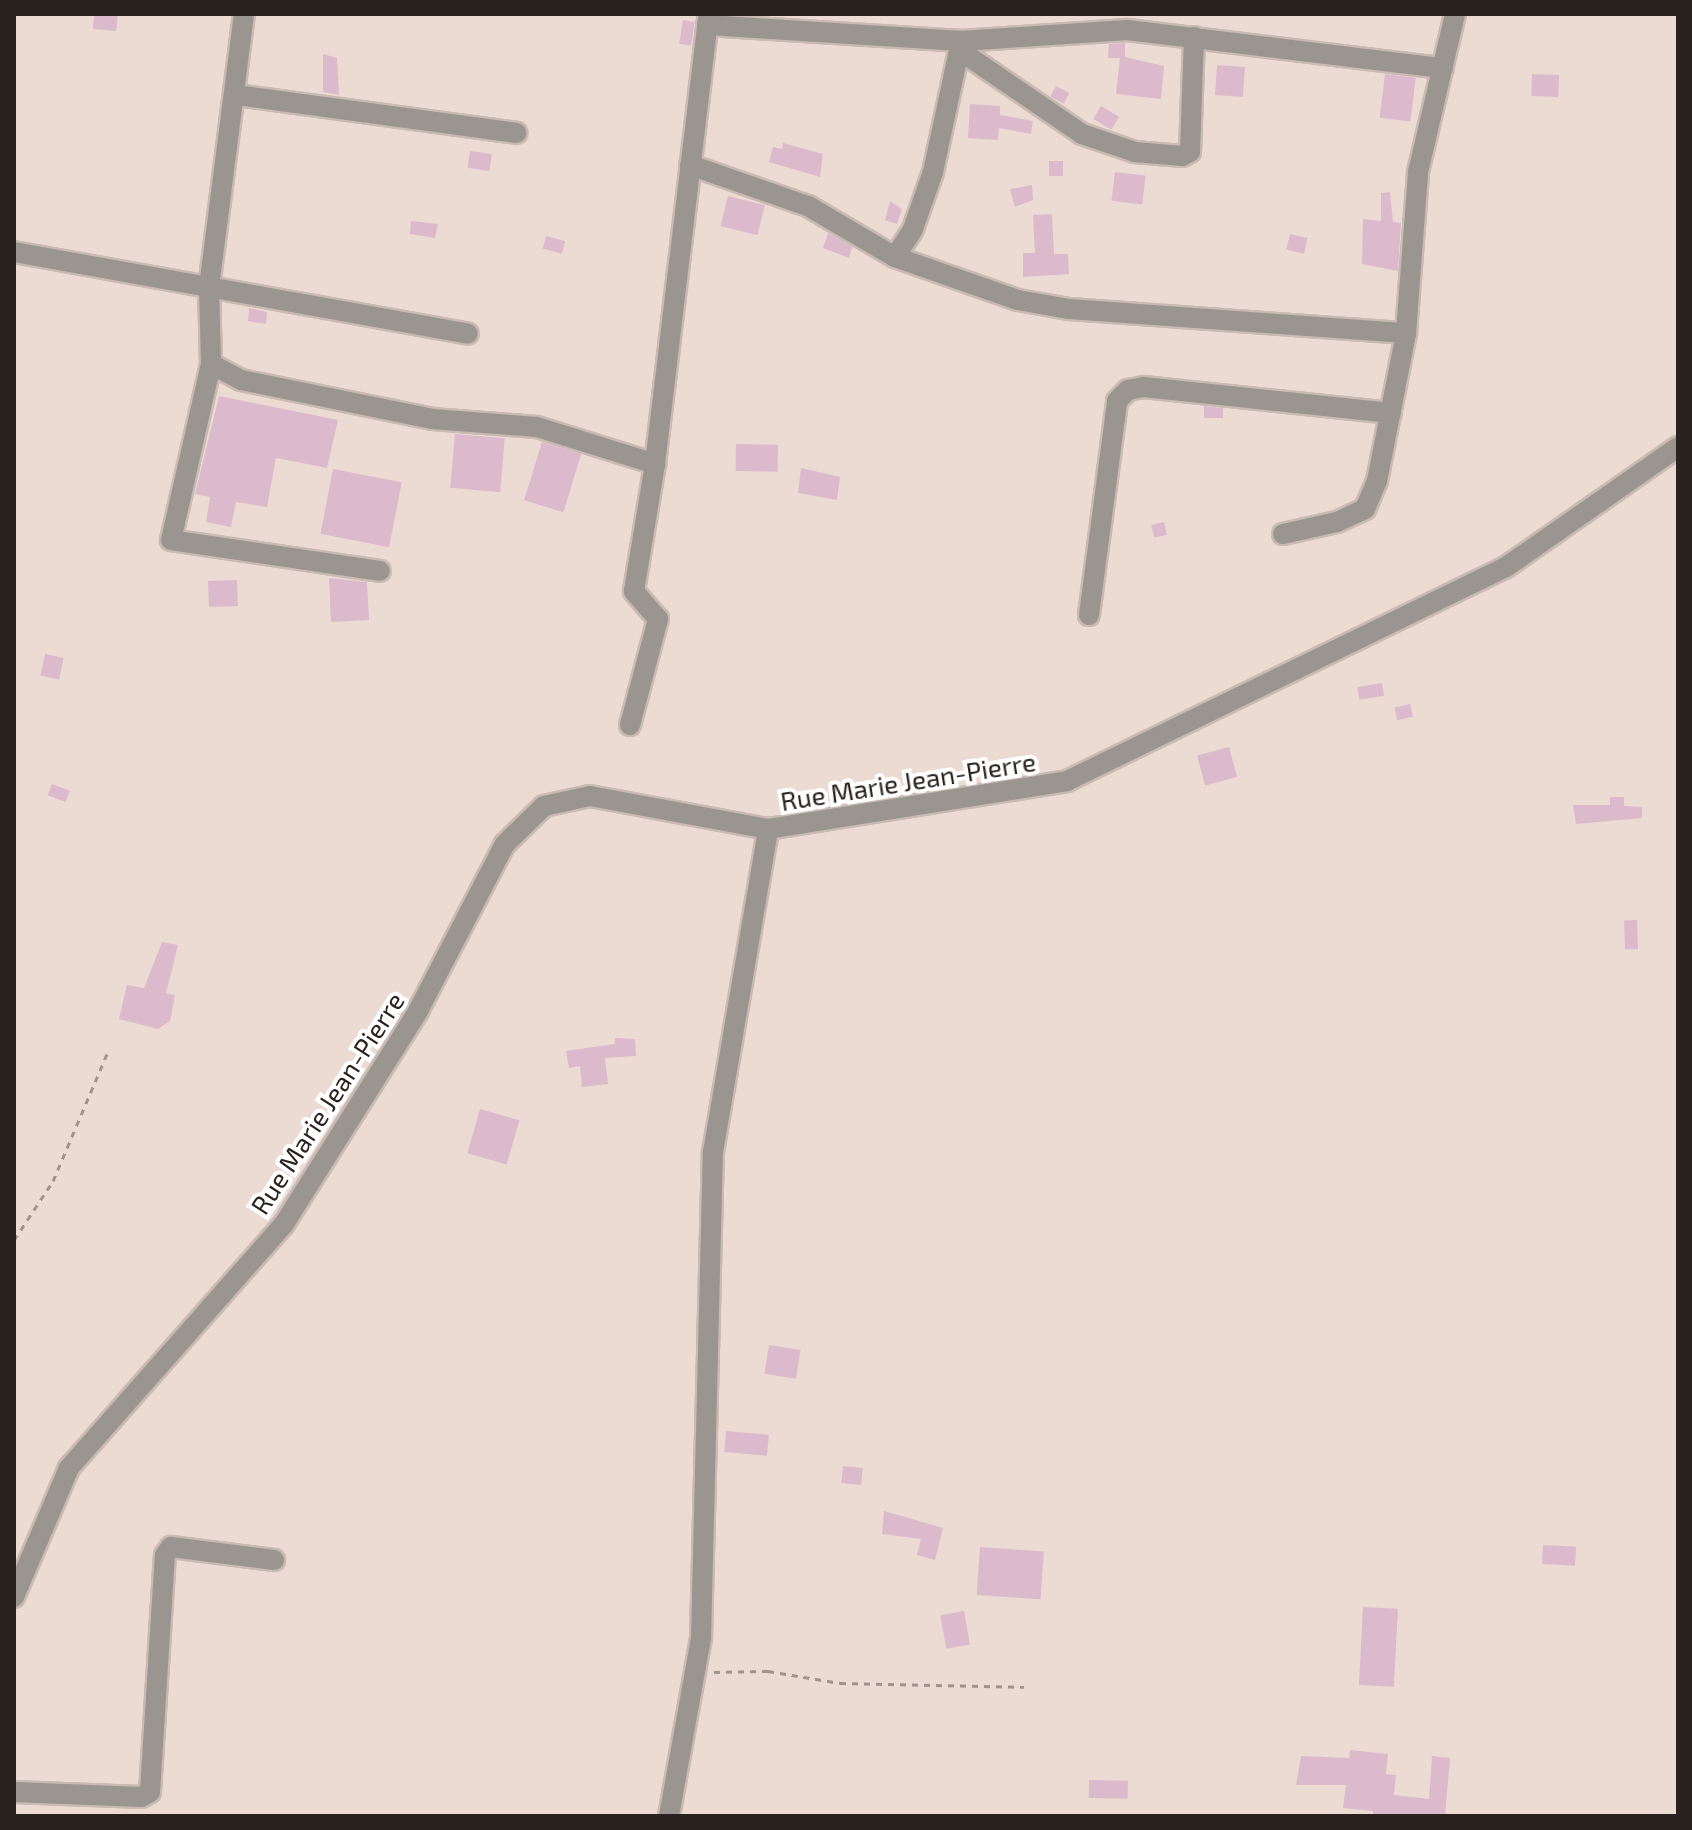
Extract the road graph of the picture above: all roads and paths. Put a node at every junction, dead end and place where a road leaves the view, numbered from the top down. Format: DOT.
graph roads {
  1 [pos="244,14"];
  2 [pos="1455,14"];
  3 [pos="708,20"];
  4 [pos="1128,22"];
  5 [pos="1194,37"];
  6 [pos="960,45"];
  7 [pos="1443,68"];
  8 [pos="236,95"];
  9 [pos="516,133"];
  10 [pos="690,165"];
  11 [pos="14,252"];
  12 [pos="895,257"];
  13 [pos="209,287"];
  14 [pos="1406,333"];
  15 [pos="468,334"];
  16 [pos="211,364"];
  17 [pos="1391,413"];
  18 [pos="1678,447"];
  19 [pos="655,464"];
  20 [pos="1283,534"];
  21 [pos="380,571"];
  22 [pos="1089,615"];
  23 [pos="630,725"];
  24 [pos="768,829"];
  25 [pos="107,1054"];
  26 [pos="14,1240"];
  27 [pos="274,1560"];
  28 [pos="14,1597"];
  29 [pos="694,1672"];
  30 [pos="1024,1687"];
  31 [pos="14,1792"];
  32 [pos="669,1816"];
  1 -- 8 [label="street"];
  2 -- 7 [label="street"];
  3 -- 6 [label="street"];
  3 -- 10 [label="street"];
  4 -- 5 [label="street"];
  4 -- 6 [label="street"];
  5 -- 6 [label="street"];
  5 -- 7 [label="street"];
  6 -- 12 [label="street"];
  7 -- 14 [label="street"];
  8 -- 9 [label="street"];
  8 -- 13 [label="street"];
  10 -- 12 [label="street"];
  10 -- 19 [label="street"];
  11 -- 13 [label="street"];
  12 -- 14 [label="street"];
  13 -- 15 [label="street"];
  13 -- 16 [label="street"];
  14 -- 17 [label="street"];
  16 -- 19 [label="street"];
  16 -- 21 [label="street"];
  17 -- 20 [label="street"];
  17 -- 22 [label="street"];
  18 -- 24 [label="street, Rue Marie Jean-Pierre"];
  19 -- 23 [label="street"];
  24 -- 28 [label="street, Rue Marie Jean-Pierre"];
  24 -- 29 [label="street"];
  25 -- 26 [label="path"];
  27 -- 31 [label="street"];
  29 -- 30 [label="path"];
  29 -- 32 [label="street"];
}
